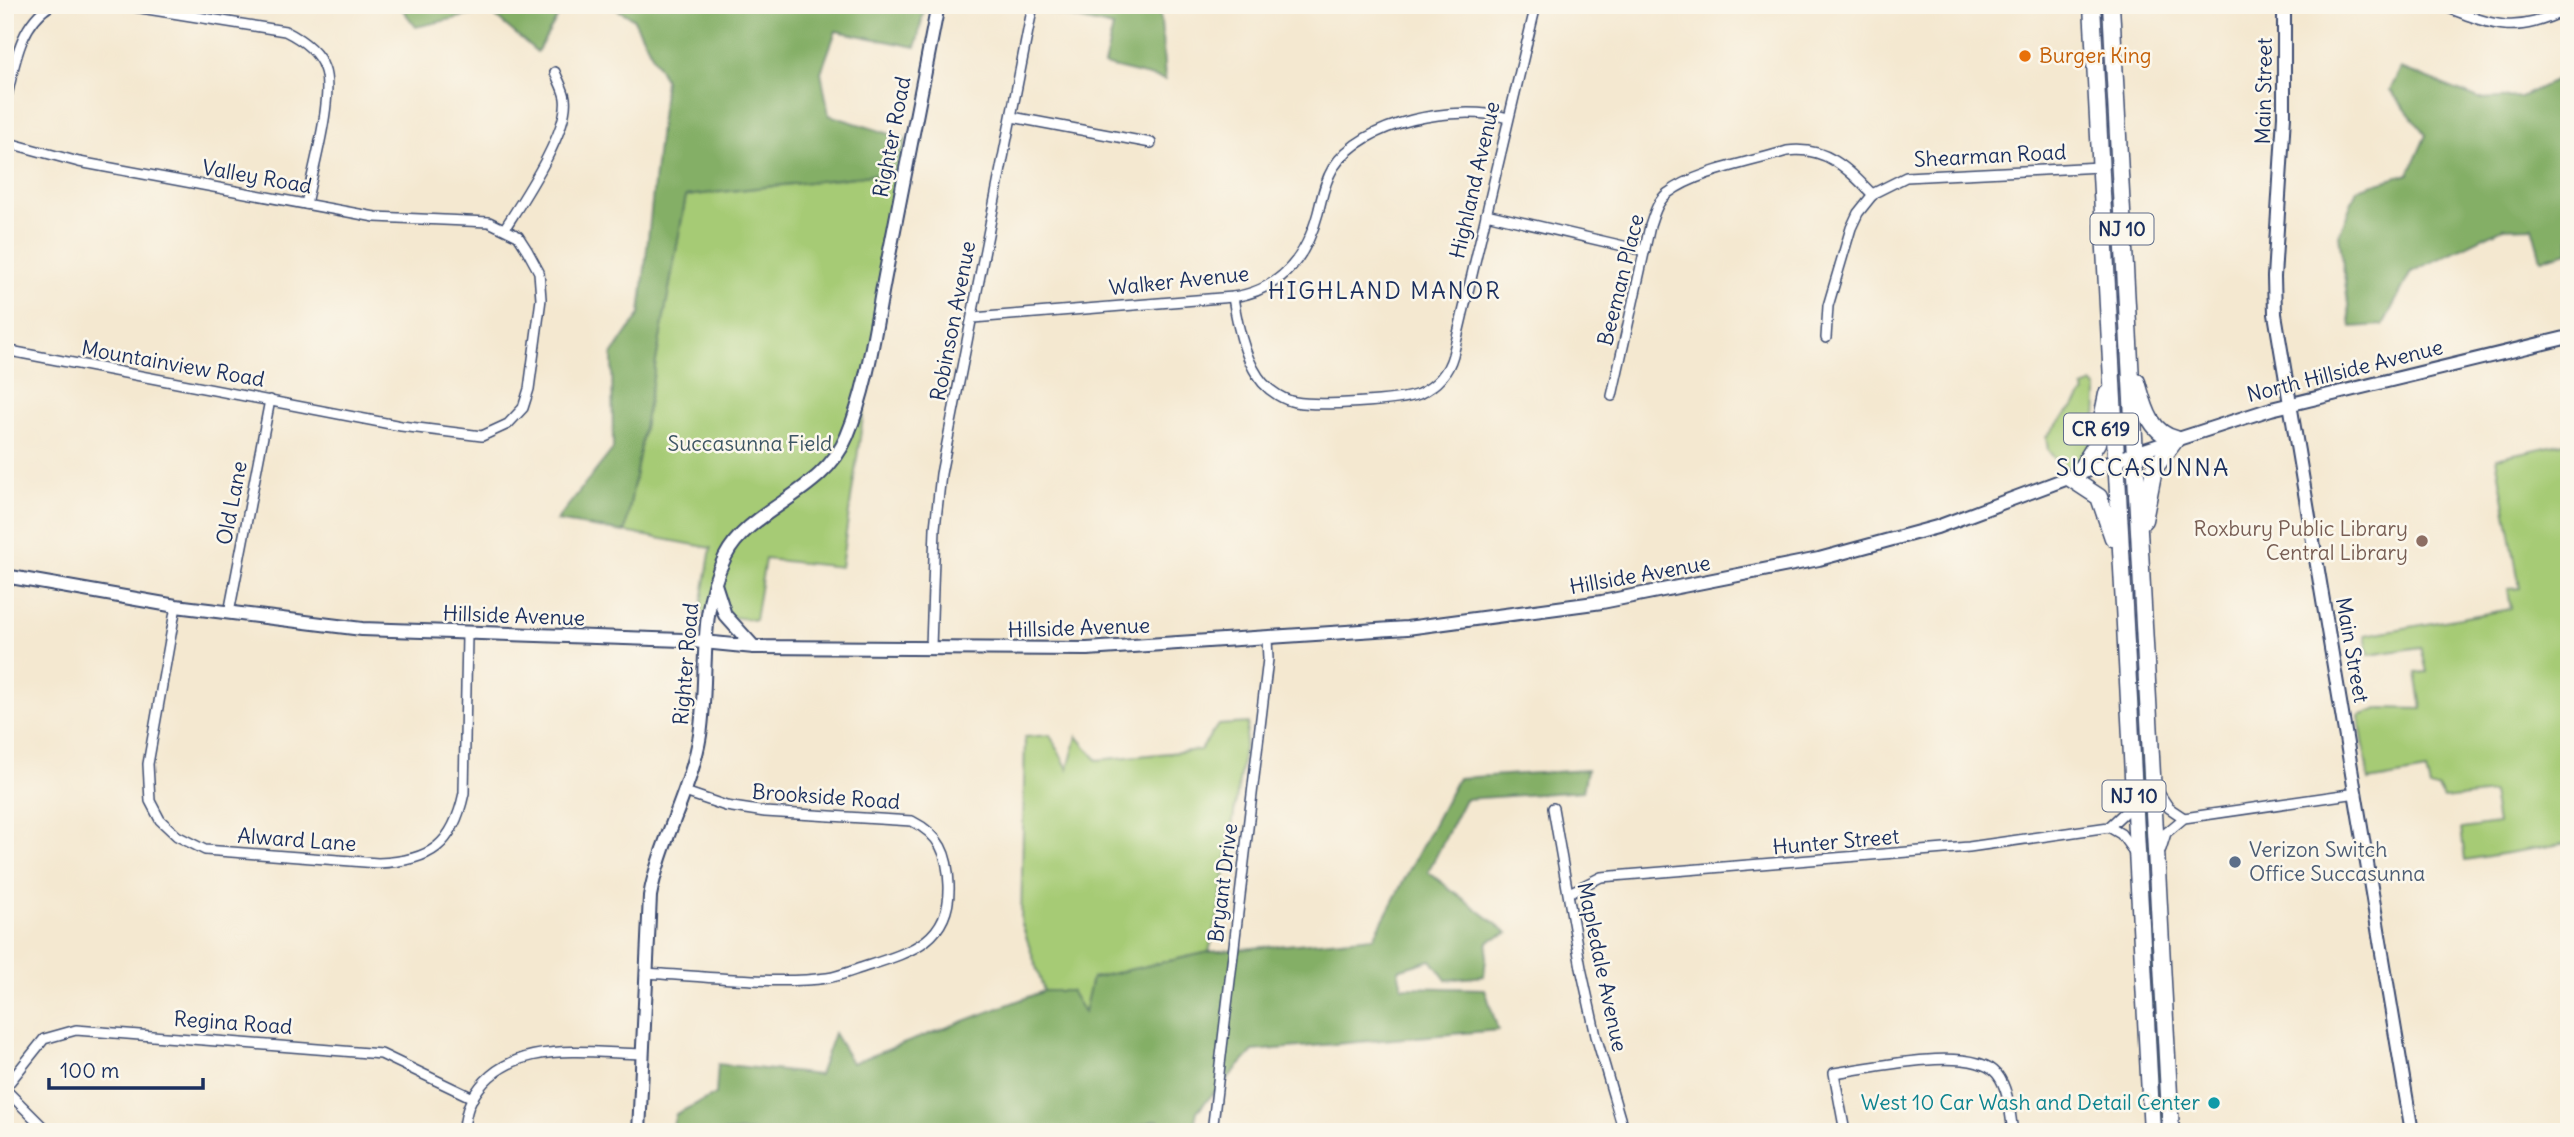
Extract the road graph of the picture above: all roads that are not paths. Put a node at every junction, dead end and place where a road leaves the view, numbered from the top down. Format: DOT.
graph roads {
  1 [pos="51,5"];
  2 [pos="122,5"];
  3 [pos="938,5"];
  4 [pos="1033,5"];
  5 [pos="1536,5"];
  6 [pos="2091,5"];
  7 [pos="2110,5"];
  8 [pos="2284,5"];
  9 [pos="2441,5"];
  10 [pos="2569,9"];
  11 [pos="555,72"];
  12 [pos="5,104"];
  13 [pos="1012,117"];
  14 [pos="1508,118"];
  15 [pos="5,142"];
  16 [pos="1151,143"];
  17 [pos="2100,167"];
  18 [pos="1873,195"];
  19 [pos="306,204"];
  20 [pos="1486,214"];
  21 [pos="505,228"];
  22 [pos="1645,251"];
  23 [pos="1233,297"];
  24 [pos="973,318"];
  25 [pos="2569,337"];
  26 [pos="1826,338"];
  27 [pos="5,350"];
  28 [pos="2130,360"];
  29 [pos="2112,375"];
  30 [pos="1612,397"];
  31 [pos="270,400"];
  32 [pos="2292,405"];
  33 [pos="2176,439"];
  34 [pos="2135,453"];
  35 [pos="2117,460"];
  36 [pos="2073,477"];
  37 [pos="2139,553"];
  38 [pos="2122,572"];
  39 [pos="5,576"];
  40 [pos="715,584"];
  41 [pos="176,606"];
  42 [pos="229,613"];
  43 [pos="467,635"];
  44 [pos="1267,638"];
  45 [pos="706,643"];
  46 [pos="754,647"];
  47 [pos="931,647"];
  48 [pos="2152,777"];
  49 [pos="685,792"];
  50 [pos="2134,792"];
  51 [pos="2357,793"];
  52 [pos="1553,808"];
  53 [pos="2184,818"];
  54 [pos="2109,827"];
  55 [pos="2138,861"];
  56 [pos="2157,863"];
  57 [pos="1569,892"];
  58 [pos="645,973"];
  59 [pos="642,1054"];
  60 [pos="5,1089"];
  61 [pos="473,1098"];
  62 [pos="48,1132"];
  63 [pos="463,1132"];
  64 [pos="639,1132"];
  65 [pos="1212,1132"];
  66 [pos="1624,1132"];
  67 [pos="1845,1132"];
  68 [pos="2012,1132"];
  69 [pos="2152,1132"];
  70 [pos="2171,1132"];
  71 [pos="2412,1132"];
  1 -- 12 [label="street"];
  2 -- 19 [label="street"];
  3 -- 40 [label="main road, Righter Road"];
  4 -- 13 [label="street, Robinson Avenue"];
  5 -- 14 [label="street, Highland Avenue"];
  6 -- 17 [label="highway, NJ 10"];
  7 -- 28 [label="highway, NJ 10"];
  8 -- 32 [label="main road, Main Street"];
  9 -- 10 [label="street"];
  11 -- 21 [label="street"];
  13 -- 16 [label="street"];
  13 -- 24 [label="street, Robinson Avenue"];
  14 -- 20 [label="street, Highland Avenue"];
  14 -- 23 [label="street, Walker Avenue"];
  15 -- 19 [label="street, Valley Road"];
  17 -- 18 [label="street, Shearman Road"];
  17 -- 29 [label="highway, NJ 10"];
  18 -- 22 [label="street, Beeman Place"];
  18 -- 26 [label="street, Shearman Road"];
  19 -- 21 [label="street, Valley Road"];
  20 -- 22 [label="street"];
  20 -- 23 [label="street, Highland Avenue"];
  21 -- 31 [label="street, Mountainview Road"];
  22 -- 30 [label="street, Beeman Place"];
  23 -- 24 [label="street, Walker Avenue"];
  24 -- 47 [label="street, Robinson Avenue"];
  25 -- 32 [label="main road, North Hillside Avenue"];
  27 -- 31 [label="street, Mountainview Road"];
  28 -- 33 [label="highway"];
  28 -- 34 [label="highway, NJ 10"];
  29 -- 35 [label="highway, NJ 10"];
  29 -- 36 [label="highway, CR 619"];
  31 -- 42 [label="street, Old Lane"];
  32 -- 33 [label="main road, North Hillside Avenue / CR 619"];
  32 -- 51 [label="main road, Main Street"];
  33 -- 34 [label="main road, North Hillside Avenue / CR 619"];
  33 -- 37 [label="highway, CR 619"];
  34 -- 35 [label="main road, Hillside Avenue / CR 619"];
  34 -- 37 [label="highway, NJ 10"];
  35 -- 36 [label="main road, Hillside Avenue / CR 619"];
  35 -- 38 [label="highway, NJ 10"];
  36 -- 38 [label="highway"];
  36 -- 44 [label="main road, Hillside Avenue / CR 619"];
  37 -- 48 [label="highway, NJ 10"];
  38 -- 50 [label="highway, NJ 10"];
  39 -- 41 [label="main road, Hillside Avenue / CR 619"];
  40 -- 45 [label="main road, Righter Road"];
  40 -- 46 [label="main road"];
  41 -- 42 [label="main road, Hillside Avenue / CR 619"];
  41 -- 43 [label="street, Alward Lane"];
  42 -- 43 [label="main road, Hillside Avenue / CR 619"];
  43 -- 45 [label="main road, Hillside Avenue / CR 619"];
  44 -- 47 [label="main road, Hillside Avenue / CR 619"];
  44 -- 65 [label="street, Bryant Drive"];
  45 -- 46 [label="main road, Hillside Avenue / CR 619"];
  45 -- 49 [label="main road, Righter Road"];
  46 -- 47 [label="main road, Hillside Avenue / CR 619"];
  48 -- 53 [label="street"];
  48 -- 56 [label="highway, NJ 10"];
  49 -- 58 [label="main road, Righter Road"];
  49 -- 58 [label="street, Brookside Road"];
  50 -- 54 [label="street"];
  50 -- 55 [label="highway, NJ 10"];
  51 -- 53 [label="street"];
  51 -- 71 [label="main road, Main Street"];
  52 -- 57 [label="street, Mapledale Avenue"];
  53 -- 56 [label="street"];
  54 -- 55 [label="street"];
  54 -- 57 [label="street, Hunter Street"];
  55 -- 69 [label="highway, NJ 10"];
  56 -- 70 [label="highway, NJ 10"];
  57 -- 66 [label="street, Mapledale Avenue"];
  58 -- 59 [label="main road, Righter Road"];
  59 -- 61 [label="street"];
  59 -- 64 [label="main road, Righter Road"];
  60 -- 61 [label="street, Regina Road"];
  60 -- 62 [label="street"];
  61 -- 63 [label="street"];
  67 -- 68 [label="street"];
}
